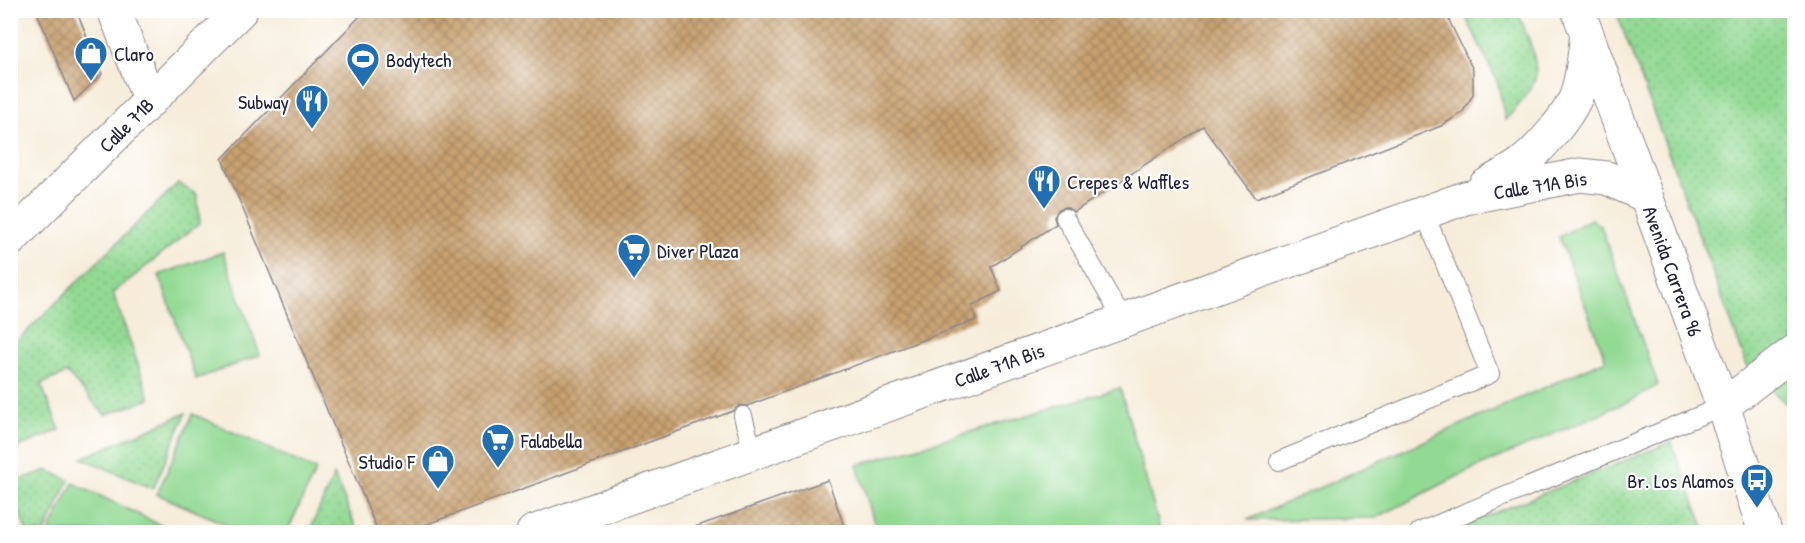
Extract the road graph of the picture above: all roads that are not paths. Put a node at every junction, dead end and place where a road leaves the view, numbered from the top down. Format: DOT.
graph roads {
  1 [pos="114,10"];
  2 [pos="241,10"];
  3 [pos="1582,22"];
  4 [pos="150,101"];
  5 [pos="1646,196"];
  6 [pos="1466,198"];
  7 [pos="1424,212"];
  8 [pos="1065,218"];
  9 [pos="10,240"];
  10 [pos="1123,320"];
  11 [pos="1794,352"];
  12 [pos="1723,406"];
  13 [pos="743,416"];
  14 [pos="753,453"];
  15 [pos="1279,461"];
  16 [pos="533,532"];
  17 [pos="1419,532"];
  18 [pos="1765,532"];
  1 -- 4 [label="street"];
  2 -- 4 [label="street, Calle 71B"];
  3 -- 5 [label="street, Avenida Carrera 96"];
  3 -- 6 [label="street, Calle 71A Bis"];
  4 -- 9 [label="street, Calle 71B"];
  5 -- 6 [label="street, Calle 71A Bis"];
  5 -- 12 [label="street, Avenida Carrera 96"];
  6 -- 7 [label="street, Calle 71A Bis"];
  7 -- 10 [label="street, Calle 71A Bis"];
  7 -- 15 [label="lane"];
  8 -- 10 [label="lane"];
  10 -- 14 [label="street, Calle 71A Bis"];
  11 -- 12 [label="street"];
  12 -- 17 [label="lane"];
  12 -- 18 [label="street, Avenida Carrera 96"];
  13 -- 14 [label="lane"];
  14 -- 16 [label="street, Calle 71A Bis"];
}
